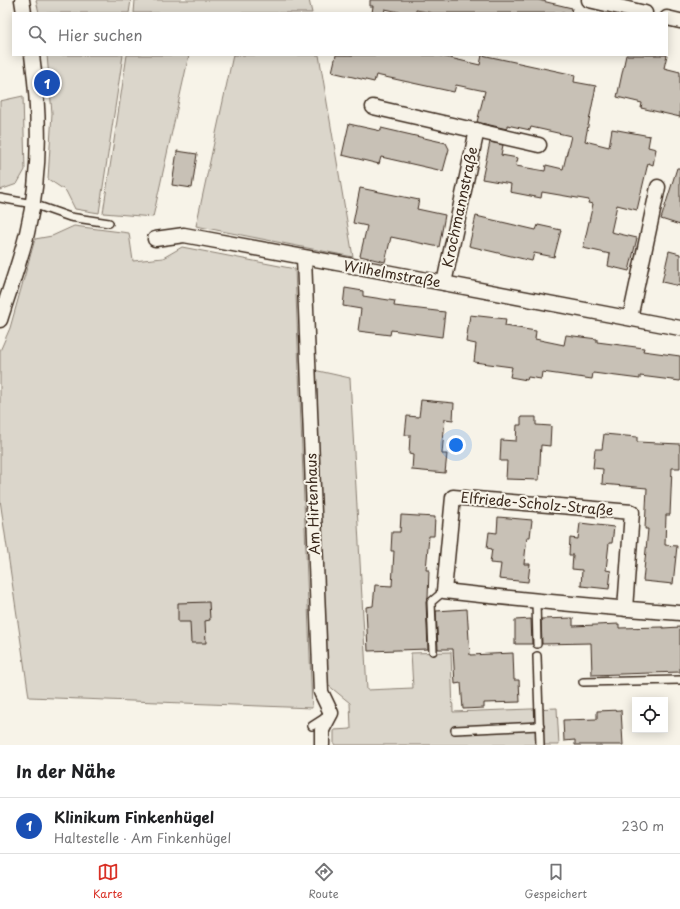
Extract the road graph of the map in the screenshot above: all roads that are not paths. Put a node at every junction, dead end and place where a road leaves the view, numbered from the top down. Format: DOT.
graph roads {
  1 [pos="22,0"];
  2 [pos="589,0"];
  3 [pos="24,12"];
  4 [pos="641,12"];
  5 [pos="668,18"];
  6 [pos="680,21"];
  7 [pos="32,56"];
  8 [pos="372,107"];
  9 [pos="477,130"];
  10 [pos="539,145"];
  11 [pos="658,187"];
  12 [pos="0,198"];
  13 [pos="33,204"];
  14 [pos="109,223"];
  15 [pos="154,239"];
  16 [pos="304,258"];
  17 [pos="444,283"];
  18 [pos="630,318"];
  19 [pos="0,320"];
  20 [pos="680,328"];
  21 [pos="444,591"];
  22 [pos="536,601"];
  23 [pos="625,609"];
  24 [pos="680,613"];
  25 [pos="538,644"];
  26 [pos="433,651"];
  27 [pos="538,656"];
  28 [pos="680,680"];
  29 [pos="582,682"];
  30 [pos="331,713"];
  31 [pos="312,726"];
  32 [pos="540,726"];
  33 [pos="455,730"];
  34 [pos="322,745"];
  35 [pos="540,745"];
  1 -- 3 [label="street"];
  2 -- 4 [label="street"];
  5 -- 6 [label="street"];
  7 -- 13 [label="street"];
  8 -- 9 [label="street, Krochmannstraße"];
  9 -- 10 [label="street, Krochmannstraße"];
  9 -- 17 [label="street, Krochmannstraße"];
  11 -- 18 [label="street"];
  12 -- 13 [label="lane"];
  13 -- 14 [label="lane"];
  13 -- 19 [label="street"];
  15 -- 16 [label="street, Wilhelmstraße"];
  16 -- 17 [label="street, Wilhelmstraße"];
  16 -- 30 [label="street, Am Hirtenhaus"];
  17 -- 18 [label="street, Wilhelmstraße"];
  18 -- 20 [label="street, Wilhelmstraße"];
  21 -- 22 [label="street"];
  21 -- 23 [label="street, Elfriede-Scholz-Straße"];
  21 -- 26 [label="lane"];
  22 -- 23 [label="street"];
  22 -- 25 [label="lane"];
  23 -- 24 [label="street"];
  27 -- 32 [label="lane"];
  28 -- 29 [label="lane"];
  30 -- 31 [label="lane"];
  30 -- 34 [label="street"];
  32 -- 33 [label="lane"];
  32 -- 35 [label="lane"];
}
